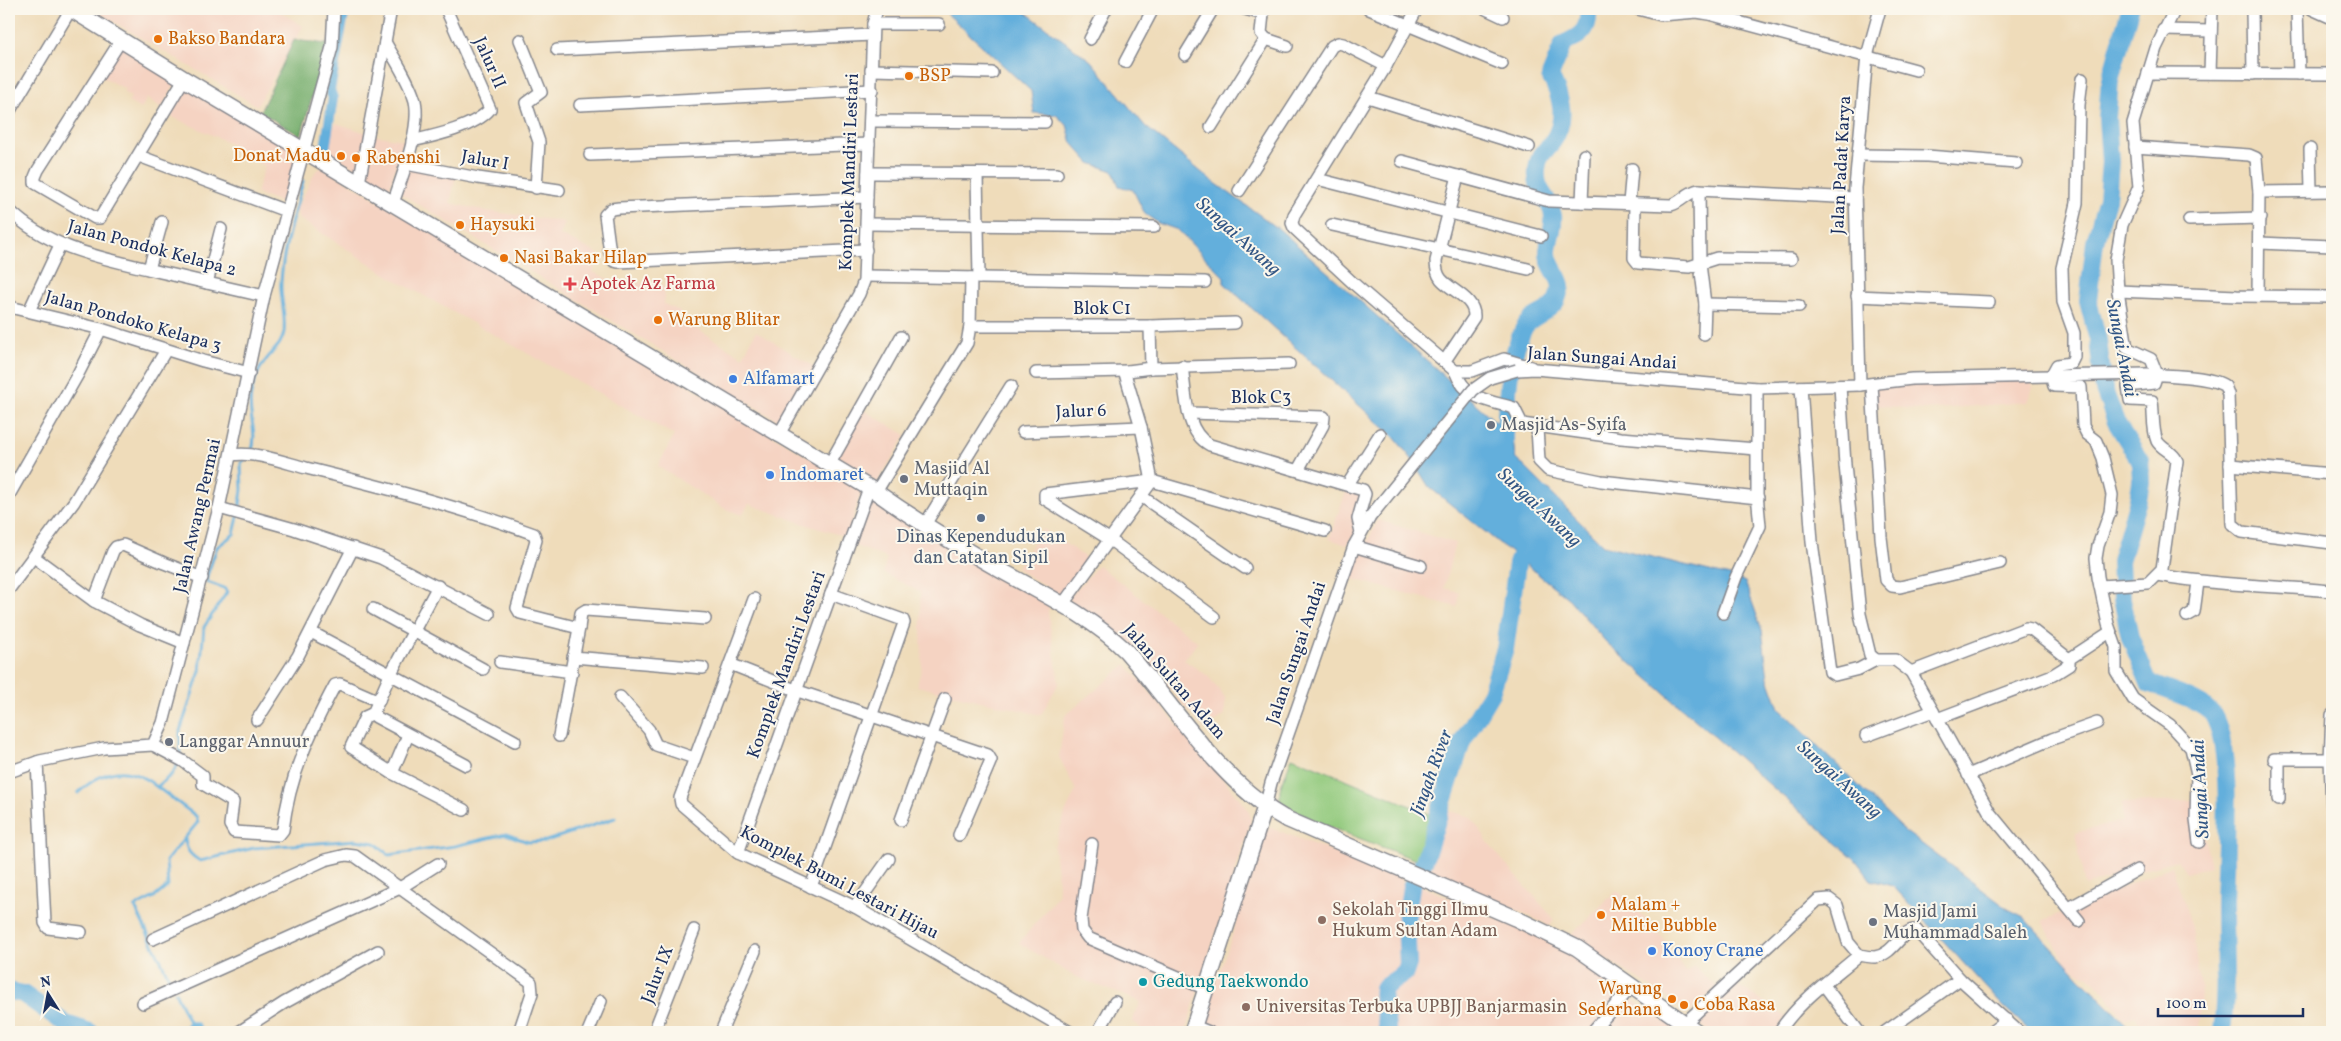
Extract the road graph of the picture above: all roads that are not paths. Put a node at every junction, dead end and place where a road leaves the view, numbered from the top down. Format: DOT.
graph roads {
  1 [pos="71,9"];
  2 [pos="334,9"];
  3 [pos="390,9"];
  4 [pos="446,9"];
  5 [pos="877,9"];
  6 [pos="1106,9"];
  7 [pos="1153,9"];
  8 [pos="1213,9"];
  9 [pos="1245,9"];
  10 [pos="1369,9"];
  11 [pos="1417,9"];
  12 [pos="1487,9"];
  13 [pos="1638,9"];
  14 [pos="1880,9"];
  15 [pos="2175,9"];
  16 [pos="2212,9"];
  17 [pos="2252,9"];
  18 [pos="2297,9"];
  19 [pos="2312,9"];
  20 [pos="1264,12"];
  21 [pos="1503,17"];
  22 [pos="2332,18"];
  23 [pos="939,24"];
  24 [pos="1408,26"];
  25 [pos="872,30"];
  26 [pos="2163,30"];
  27 [pos="2211,31"];
  28 [pos="1090,39"];
  29 [pos="1266,39"];
  30 [pos="121,40"];
  31 [pos="520,40"];
  32 [pos="385,42"];
  33 [pos="1287,46"];
  34 [pos="557,50"];
  35 [pos="1186,55"];
  36 [pos="1867,56"];
  37 [pos="1125,62"];
  38 [pos="1502,64"];
  39 [pos="1386,66"];
  40 [pos="871,70"];
  41 [pos="1916,70"];
  42 [pos="992,73"];
  43 [pos="2148,73"];
  44 [pos="2210,73"];
  45 [pos="2253,74"];
  46 [pos="2299,74"];
  47 [pos="2332,74"];
  48 [pos="184,79"];
  49 [pos="2082,79"];
  50 [pos="872,90"];
  51 [pos="1368,97"];
  52 [pos="580,105"];
  53 [pos="9,112"];
  54 [pos="870,121"];
  55 [pos="1046,122"];
  56 [pos="1211,127"];
  57 [pos="412,141"];
  58 [pos="869,144"];
  59 [pos="1529,147"];
  60 [pos="2135,147"];
  61 [pos="304,149"];
  62 [pos="2310,149"];
  63 [pos="590,155"];
  64 [pos="1584,155"];
  65 [pos="1858,155"];
  66 [pos="139,156"];
  67 [pos="1402,161"];
  68 [pos="2016,163"];
  69 [pos="406,164"];
  70 [pos="1632,169"];
  71 [pos="868,173"];
  72 [pos="977,174"];
  73 [pos="1057,174"];
  74 [pos="1458,176"];
  75 [pos="1317,179"];
  76 [pos="359,183"];
  77 [pos="536,188"];
  78 [pos="559,190"];
  79 [pos="1699,190"];
  80 [pos="1239,191"];
  81 [pos="2311,191"];
  82 [pos="2259,192"];
  83 [pos="2332,192"];
  84 [pos="867,197"];
  85 [pos="1855,198"];
  86 [pos="1582,202"];
  87 [pos="393,203"];
  88 [pos="1632,203"];
  89 [pos="9,210"];
  90 [pos="286,211"];
  91 [pos="1448,212"];
  92 [pos="2260,218"];
  93 [pos="2189,220"];
  94 [pos="162,222"];
  95 [pos="867,224"];
  96 [pos="977,225"];
  97 [pos="1332,225"];
  98 [pos="1154,227"];
  99 [pos="221,229"];
  100 [pos="1541,236"];
  101 [pos="2260,243"];
  102 [pos="60,245"];
  103 [pos="2332,246"];
  104 [pos="1438,249"];
  105 [pos="866,250"];
  106 [pos="1791,259"];
  107 [pos="1700,264"];
  108 [pos="149,269"];
  109 [pos="1528,269"];
  110 [pos="865,276"];
  111 [pos="975,278"];
  112 [pos="1205,282"];
  113 [pos="207,283"];
  114 [pos="2118,291"];
  115 [pos="264,296"];
  116 [pos="1857,296"];
  117 [pos="2258,296"];
  118 [pos="2332,297"];
  119 [pos="1989,302"];
  120 [pos="1705,304"];
  121 [pos="9,305"];
  122 [pos="1799,306"];
  123 [pos="29,311"];
  124 [pos="1234,323"];
  125 [pos="970,326"];
  126 [pos="1150,326"];
  127 [pos="101,329"];
  128 [pos="1704,334"];
  129 [pos="901,337"];
  130 [pos="166,350"];
  131 [pos="1444,362"];
  132 [pos="1288,364"];
  133 [pos="1182,366"];
  134 [pos="1518,366"];
  135 [pos="1151,368"];
  136 [pos="1128,371"];
  137 [pos="1455,371"];
  138 [pos="249,373"];
  139 [pos="1036,373"];
  140 [pos="2152,374"];
  141 [pos="2054,376"];
  142 [pos="1872,384"];
  143 [pos="1860,385"];
  144 [pos="1012,386"];
  145 [pos="1840,386"];
  146 [pos="1801,387"];
  147 [pos="1757,388"];
  148 [pos="1188,413"];
  149 [pos="1141,427"];
  150 [pos="1537,428"];
  151 [pos="1023,432"];
  152 [pos="1380,434"];
  153 [pos="778,436"];
  154 [pos="1756,448"];
  155 [pos="235,454"];
  156 [pos="829,465"];
  157 [pos="2230,465"];
  158 [pos="1298,470"];
  159 [pos="2332,474"];
  160 [pos="1152,481"];
  161 [pos="1348,484"];
  162 [pos="873,490"];
  163 [pos="9,495"];
  164 [pos="1141,496"];
  165 [pos="1758,498"];
  166 [pos="219,508"];
  167 [pos="924,526"];
  168 [pos="1325,531"];
  169 [pos="1360,532"];
  170 [pos="1109,538"];
  171 [pos="2332,543"];
  172 [pos="1354,546"];
  173 [pos="353,548"];
  174 [pos="34,557"];
  175 [pos="2000,563"];
  176 [pos="1422,566"];
  177 [pos="1245,568"];
  178 [pos="2157,575"];
  179 [pos="202,578"];
  180 [pos="2198,582"];
  181 [pos="10,584"];
  182 [pos="438,586"];
  183 [pos="2103,586"];
  184 [pos="2332,591"];
  185 [pos="831,594"];
  186 [pos="754,599"];
  187 [pos="94,601"];
  188 [pos="1063,604"];
  189 [pos="373,609"];
  190 [pos="1723,613"];
  191 [pos="489,614"];
  192 [pos="2187,616"];
  193 [pos="1214,617"];
  194 [pos="705,619"];
  195 [pos="578,628"];
  196 [pos="414,631"];
  197 [pos="311,632"];
  198 [pos="2110,632"];
  199 [pos="184,643"];
  200 [pos="573,657"];
  201 [pos="2069,659"];
  202 [pos="1876,660"];
  203 [pos="500,662"];
  204 [pos="730,664"];
  205 [pos="703,668"];
  206 [pos="482,669"];
  207 [pos="572,672"];
  208 [pos="1911,672"];
  209 [pos="390,675"];
  210 [pos="798,691"];
  211 [pos="620,697"];
  212 [pos="945,699"];
  213 [pos="379,700"];
  214 [pos="374,713"];
  215 [pos="870,715"];
  216 [pos="1935,715"];
  217 [pos="2332,715"];
  218 [pos="257,720"];
  219 [pos="2097,723"];
  220 [pos="2331,734"];
  221 [pos="408,736"];
  222 [pos="559,736"];
  223 [pos="933,736"];
  224 [pos="1866,736"];
  225 [pos="515,741"];
  226 [pos="153,745"];
  227 [pos="694,758"];
  228 [pos="2330,759"];
  229 [pos="37,762"];
  230 [pos="466,764"];
  231 [pos="9,772"];
  232 [pos="392,773"];
  233 [pos="1968,775"];
  234 [pos="2331,780"];
  235 [pos="2279,799"];
  236 [pos="1265,807"];
  237 [pos="2332,809"];
  238 [pos="464,810"];
  239 [pos="901,820"];
  240 [pos="959,835"];
  241 [pos="2199,842"];
  242 [pos="1092,844"];
  243 [pos="738,853"];
  244 [pos="889,859"];
  245 [pos="438,864"];
  246 [pos="2137,870"];
  247 [pos="811,887"];
  248 [pos="400,888"];
  249 [pos="855,907"];
  250 [pos="2069,908"];
  251 [pos="2079,921"];
  252 [pos="694,930"];
  253 [pos="81,932"];
  254 [pos="153,939"];
  255 [pos="378,951"];
  256 [pos="755,951"];
  257 [pos="1859,955"];
  258 [pos="1960,979"];
  259 [pos="1824,985"];
  260 [pos="1632,986"];
  261 [pos="1206,989"];
  262 [pos="601,1000"];
  263 [pos="1115,1002"];
  264 [pos="143,1003"];
  265 [pos="2007,1020"];
  266 [pos="1685,1023"];
  267 [pos="1193,1029"];
  268 [pos="244,1031"];
  269 [pos="519,1032"];
  270 [pos="588,1032"];
  271 [pos="654,1032"];
  272 [pos="721,1032"];
  273 [pos="1070,1032"];
  274 [pos="1098,1032"];
  275 [pos="1209,1032"];
  276 [pos="1592,1032"];
  277 [pos="1697,1032"];
  278 [pos="1779,1032"];
  279 [pos="1859,1032"];
  280 [pos="1885,1032"];
  281 [pos="1991,1032"];
  282 [pos="2019,1032"];
  1 -- 30 [label="main road, Jalan Sultan Adam"];
  1 -- 53 [label="street"];
  2 -- 61 [label="street, Jalan Awang Permai"];
  3 -- 32 [label="street"];
  4 -- 57 [label="street, Jalur II"];
  5 -- 25 [label="street, Komplek Mandiri Lestari"];
  6 -- 28 [label="street"];
  7 -- 37 [label="street"];
  8 -- 35 [label="street"];
  9 -- 20 [label="street"];
  10 -- 24 [label="street"];
  11 -- 24 [label="street"];
  12 -- 21 [label="street"];
  13 -- 36 [label="street"];
  14 -- 36 [label="street, Jalan Padat Karya"];
  15 -- 26 [label="street"];
  16 -- 27 [label="street"];
  17 -- 45 [label="street"];
  18 -- 46 [label="street"];
  19 -- 22 [label="street"];
  20 -- 29 [label="street"];
  23 -- 25 [label="street"];
  24 -- 38 [label="street"];
  24 -- 39 [label="street"];
  25 -- 34 [label="street"];
  25 -- 40 [label="street, Komplek Mandiri Lestari"];
  26 -- 27 [label="street"];
  26 -- 43 [label="street"];
  27 -- 44 [label="street"];
  29 -- 33 [label="street"];
  29 -- 56 [label="street"];
  30 -- 48 [label="main road, Jalan Sultan Adam"];
  30 -- 66 [label="street"];
  31 -- 77 [label="street"];
  32 -- 57 [label="street"];
  32 -- 76 [label="street"];
  36 -- 41 [label="street"];
  36 -- 65 [label="street, Jalan Padat Karya"];
  39 -- 51 [label="street"];
  39 -- 80 [label="street"];
  40 -- 42 [label="street"];
  40 -- 50 [label="street, Komplek Mandiri Lestari"];
  43 -- 44 [label="street"];
  43 -- 60 [label="street"];
  44 -- 45 [label="street"];
  45 -- 46 [label="street"];
  46 -- 47 [label="street"];
  48 -- 61 [label="main road, Jalan Sultan Adam"];
  48 -- 66 [label="street"];
  49 -- 141 [label="street"];
  50 -- 52 [label="street"];
  50 -- 54 [label="street, Komplek Mandiri Lestari"];
  51 -- 59 [label="street"];
  51 -- 75 [label="street"];
  54 -- 55 [label="street"];
  54 -- 58 [label="street, Komplek Mandiri Lestari"];
  57 -- 69 [label="street"];
  58 -- 63 [label="street"];
  58 -- 71 [label="street, Komplek Mandiri Lestari"];
  60 -- 82 [label="street"];
  60 -- 114 [label="street"];
  61 -- 76 [label="main road, Jalan Sultan Adam"];
  61 -- 90 [label="street, Jalan Awang Permai"];
  62 -- 81 [label="street"];
  64 -- 86 [label="street"];
  65 -- 68 [label="street"];
  65 -- 85 [label="street, Jalan Padat Karya"];
  66 -- 90 [label="street"];
  67 -- 74 [label="street"];
  69 -- 77 [label="street, Jalur I"];
  69 -- 87 [label="street"];
  70 -- 88 [label="street"];
  71 -- 72 [label="street"];
  71 -- 84 [label="street, Komplek Mandiri Lestari"];
  72 -- 73 [label="street"];
  72 -- 96 [label="street, Komplek Mandiri Lestari"];
  74 -- 86 [label="street"];
  74 -- 91 [label="street"];
  75 -- 91 [label="street"];
  75 -- 131 [label="street"];
  76 -- 87 [label="main road, Jalan Sultan Adam"];
  77 -- 78 [label="street, Jalur I"];
  79 -- 85 [label="street"];
  79 -- 88 [label="street"];
  79 -- 107 [label="street"];
  81 -- 82 [label="street"];
  81 -- 83 [label="street"];
  82 -- 92 [label="street"];
  84 -- 95 [label="street, Komplek Mandiri Lestari"];
  84 -- 105 [label="street"];
  85 -- 116 [label="street, Jalan Padat Karya"];
  86 -- 88 [label="street"];
  87 -- 153 [label="main road, Jalan Sultan Adam"];
  88 -- 107 [label="street"];
  89 -- 102 [label="street, Jalan Pondok Kelapa 2"];
  90 -- 115 [label="street, Jalan Awang Permai"];
  91 -- 100 [label="street"];
  91 -- 104 [label="street"];
  92 -- 93 [label="street"];
  92 -- 101 [label="street"];
  94 -- 108 [label="street"];
  95 -- 96 [label="street"];
  95 -- 105 [label="street, Komplek Mandiri Lestari"];
  96 -- 98 [label="street"];
  96 -- 111 [label="street, Komplek Mandiri Lestari"];
  97 -- 104 [label="street"];
  99 -- 113 [label="street"];
  101 -- 103 [label="street"];
  101 -- 117 [label="street"];
  102 -- 108 [label="street, Jalan Pondok Kelapa 2"];
  102 -- 123 [label="street"];
  104 -- 109 [label="street"];
  104 -- 131 [label="street"];
  105 -- 110 [label="street, Komplek Mandiri Lestari"];
  106 -- 107 [label="street"];
  107 -- 120 [label="street"];
  108 -- 113 [label="street, Jalan Pondok Kelapa 2"];
  110 -- 111 [label="street"];
  110 -- 153 [label="street, Komplek Mandiri Lestari"];
  111 -- 112 [label="street"];
  111 -- 125 [label="street, Komplek Mandiri Lestari"];
  113 -- 115 [label="street, Jalan Pondok Kelapa 2"];
  114 -- 117 [label="street"];
  114 -- 140 [label="street"];
  115 -- 138 [label="street, Jalan Awang Permai"];
  116 -- 119 [label="street"];
  116 -- 143 [label="street, Jalan Padat Karya"];
  117 -- 118 [label="street"];
  120 -- 122 [label="street"];
  120 -- 128 [label="street"];
  121 -- 123 [label="street, Jalan Pondoko Kelapa 3"];
  123 -- 127 [label="street, Jalan Pondoko Kelapa 3"];
  124 -- 126 [label="street, Blok C1"];
  125 -- 126 [label="street, Blok C1"];
  125 -- 162 [label="street, Komplek Mandiri Lestari"];
  126 -- 135 [label="street"];
  127 -- 130 [label="street, Jalan Pondoko Kelapa 3"];
  127 -- 163 [label="street"];
  129 -- 156 [label="street"];
  130 -- 138 [label="street, Jalan Pondoko Kelapa 3"];
  130 -- 174 [label="street"];
  131 -- 137 [label="street"];
  132 -- 133 [label="street"];
  133 -- 135 [label="street"];
  133 -- 148 [label="street"];
  134 -- 137 [label="street"];
  134 -- 147 [label="street, Jalan Sungai Andai"];
  134 -- 169 [label="street, Jalan Sungai Andai, bridge"];
  135 -- 136 [label="street"];
  136 -- 139 [label="street"];
  136 -- 149 [label="street"];
  137 -- 150 [label="street"];
  138 -- 155 [label="street, Jalan Awang Permai"];
  140 -- 141 [label="street, Jalan Sungai Andai"];
  140 -- 157 [label="street, Jalan Sungai Andai"];
  140 -- 178 [label="street"];
  141 -- 142 [label="street, Jalan Sungai Andai"];
  141 -- 183 [label="street"];
  142 -- 143 [label="street, Jalan Sungai Andai"];
  142 -- 175 [label="street"];
  143 -- 145 [label="street, Jalan Sungai Andai"];
  144 -- 167 [label="street"];
  145 -- 146 [label="street, Jalan Sungai Andai"];
  145 -- 202 [label="street"];
  146 -- 147 [label="street, Jalan Sungai Andai"];
  146 -- 202 [label="street"];
  147 -- 154 [label="street"];
  148 -- 158 [label="street"];
  148 -- 158 [label="street, Blok C3"];
  149 -- 151 [label="street, Jalur 6"];
  149 -- 160 [label="street"];
  150 -- 154 [label="street"];
  150 -- 165 [label="street"];
  152 -- 161 [label="street"];
  153 -- 156 [label="main road, Jalan Sultan Adam"];
  154 -- 165 [label="street"];
  155 -- 166 [label="street, Jalan Awang Permai"];
  155 -- 195 [label="street"];
  156 -- 162 [label="main road, Jalan Sultan Adam"];
  157 -- 159 [label="street"];
  157 -- 171 [label="street"];
  158 -- 161 [label="street"];
  160 -- 164 [label="street"];
  160 -- 168 [label="street"];
  160 -- 170 [label="street"];
  161 -- 169 [label="street"];
  162 -- 167 [label="main road, Jalan Sultan Adam"];
  162 -- 185 [label="street, Komplek Mandiri Lestari"];
  164 -- 170 [label="street"];
  164 -- 177 [label="street"];
  165 -- 190 [label="street"];
  166 -- 173 [label="street"];
  166 -- 179 [label="street, Jalan Awang Permai"];
  167 -- 188 [label="main road, Jalan Sultan Adam"];
  169 -- 172 [label="street, Jalan Sungai Andai"];
  170 -- 188 [label="street"];
  170 -- 193 [label="street"];
  172 -- 176 [label="street"];
  172 -- 236 [label="street, Jalan Sungai Andai"];
  173 -- 182 [label="street"];
  173 -- 197 [label="street"];
  174 -- 181 [label="street"];
  174 -- 187 [label="street"];
  178 -- 180 [label="street"];
  178 -- 183 [label="street"];
  179 -- 187 [label="street"];
  179 -- 199 [label="street, Jalan Awang Permai"];
  180 -- 184 [label="street"];
  180 -- 192 [label="street"];
  182 -- 191 [label="street"];
  182 -- 196 [label="street"];
  183 -- 198 [label="street"];
  185 -- 210 [label="street, Komplek Mandiri Lestari"];
  185 -- 215 [label="street"];
  186 -- 204 [label="street"];
  187 -- 199 [label="street"];
  188 -- 236 [label="main road, Jalan Sultan Adam"];
  189 -- 196 [label="street"];
  194 -- 195 [label="street"];
  195 -- 200 [label="street"];
  196 -- 206 [label="street"];
  196 -- 209 [label="street"];
  197 -- 209 [label="street"];
  197 -- 218 [label="street"];
  198 -- 201 [label="street"];
  198 -- 241 [label="street"];
  199 -- 226 [label="street, Jalan Awang Permai"];
  200 -- 205 [label="street"];
  200 -- 207 [label="street"];
  201 -- 208 [label="street"];
  201 -- 216 [label="street"];
  202 -- 208 [label="street"];
  203 -- 207 [label="street"];
  204 -- 210 [label="street"];
  204 -- 227 [label="street"];
  207 -- 222 [label="street"];
  208 -- 216 [label="street"];
  209 -- 213 [label="street"];
  209 -- 225 [label="street"];
  210 -- 215 [label="street"];
  210 -- 243 [label="street, Komplek Mandiri Lestari"];
  211 -- 227 [label="street"];
  212 -- 223 [label="street"];
  213 -- 214 [label="street"];
  213 -- 226 [label="street"];
  214 -- 221 [label="street"];
  214 -- 232 [label="street"];
  215 -- 223 [label="street"];
  215 -- 247 [label="street"];
  216 -- 224 [label="street"];
  216 -- 233 [label="street"];
  217 -- 220 [label="street"];
  219 -- 233 [label="street"];
  220 -- 228 [label="street"];
  221 -- 230 [label="street"];
  221 -- 232 [label="street"];
  223 -- 239 [label="street"];
  223 -- 240 [label="street"];
  226 -- 229 [label="street"];
  227 -- 243 [label="street, Komplek Bumi Lestari Hijau"];
  228 -- 234 [label="street"];
  228 -- 235 [label="street"];
  229 -- 231 [label="street"];
  229 -- 253 [label="street"];
  232 -- 238 [label="street"];
  233 -- 250 [label="street"];
  234 -- 237 [label="street"];
  236 -- 260 [label="main road, Jalan Sultan Adam"];
  236 -- 261 [label="main road"];
  242 -- 261 [label="street"];
  243 -- 247 [label="street, Komplek Bumi Lestari Hijau"];
  244 -- 249 [label="street"];
  245 -- 248 [label="street"];
  246 -- 250 [label="street"];
  247 -- 249 [label="street, Komplek Bumi Lestari Hijau"];
  248 -- 254 [label="street"];
  248 -- 264 [label="street"];
  248 -- 269 [label="street"];
  249 -- 273 [label="street, Komplek Bumi Lestari Hijau"];
  250 -- 251 [label="street"];
  252 -- 271 [label="street, Jalur IX"];
  255 -- 268 [label="street"];
  256 -- 272 [label="street"];
  257 -- 258 [label="street"];
  257 -- 259 [label="street"];
  257 -- 266 [label="street"];
  258 -- 265 [label="street"];
  258 -- 280 [label="street"];
  259 -- 278 [label="street"];
  259 -- 279 [label="street"];
  260 -- 266 [label="main road, Jalan Sultan Adam"];
  260 -- 276 [label="street"];
  261 -- 267 [label="main road"];
  262 -- 270 [label="street"];
  263 -- 274 [label="street"];
  265 -- 281 [label="street"];
  265 -- 282 [label="street"];
  266 -- 277 [label="main road, Jalan Sultan Adam"];
  267 -- 275 [label="street"];
}
